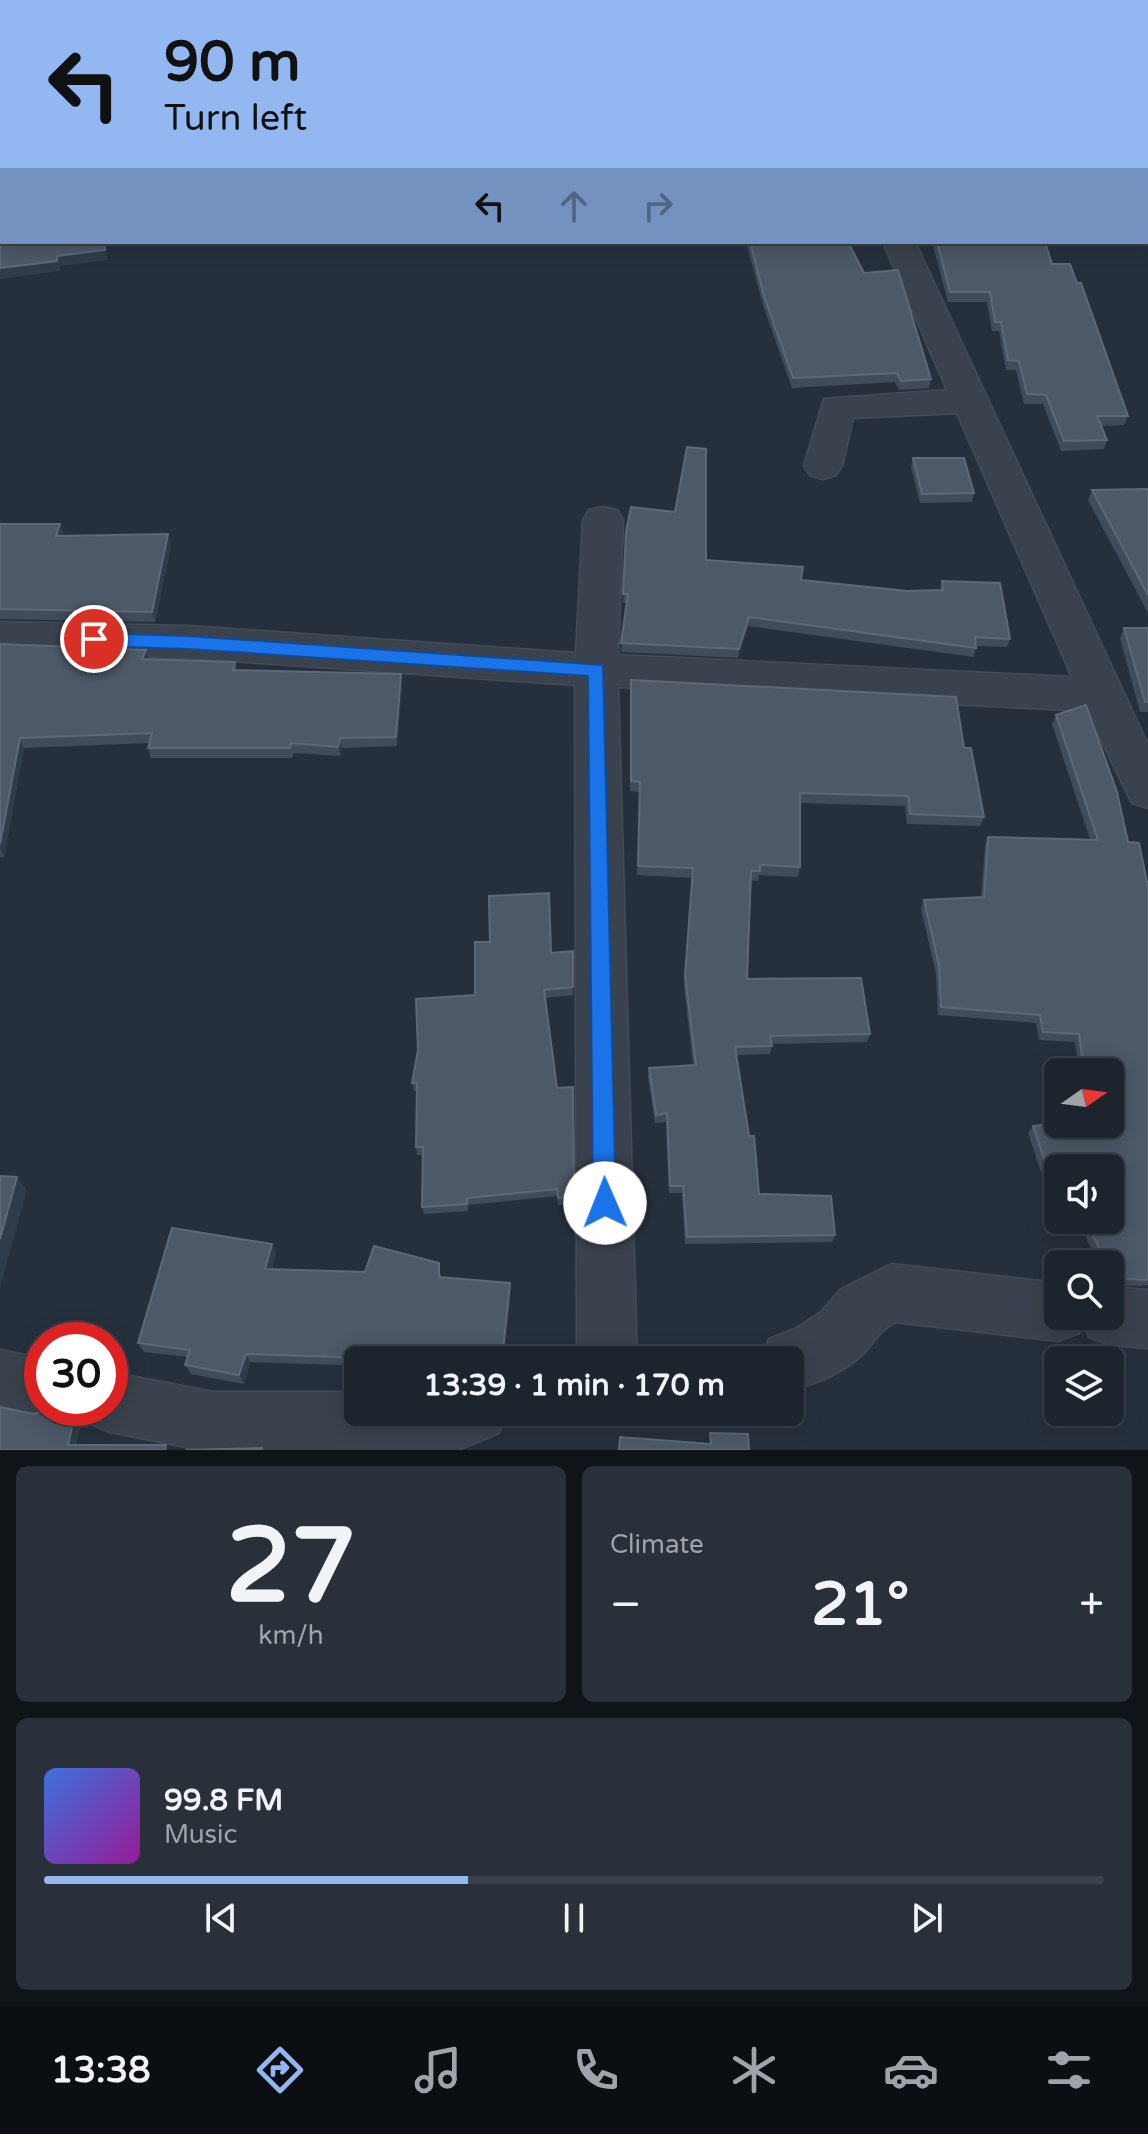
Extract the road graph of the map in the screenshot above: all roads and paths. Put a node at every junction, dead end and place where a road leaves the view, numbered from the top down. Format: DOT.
graph roads {
  1 [pos="900,244"];
  2 [pos="969,401"];
  3 [pos="823,466"];
  4 [pos="603,520"];
  5 [pos="0,637"];
  6 [pos="596,670"];
  7 [pos="1101,695"];
  8 [pos="1148,790"];
  9 [pos="1044,1310"];
  10 [pos="1124,1317"];
  11 [pos="1148,1319"];
  12 [pos="607,1346"];
  13 [pos="804,1357"];
  14 [pos="0,1380"];
  15 [pos="24,1385"];
  16 [pos="128,1405"];
  17 [pos="429,1426"];
  18 [pos="357,1437"];
  1 -- 2 [label="street"];
  2 -- 3 [label="street"];
  2 -- 7 [label="street"];
  4 -- 6 [label="street"];
  5 -- 6 [label="street"];
  6 -- 7 [label="street"];
  6 -- 12 [label="street"];
  7 -- 8 [label="street"];
  9 -- 13 [label="street"];
  10 -- 11 [label="street"];
  14 -- 15 [label="street"];
  16 -- 18 [label="street"];
  17 -- 18 [label="street"];
}
